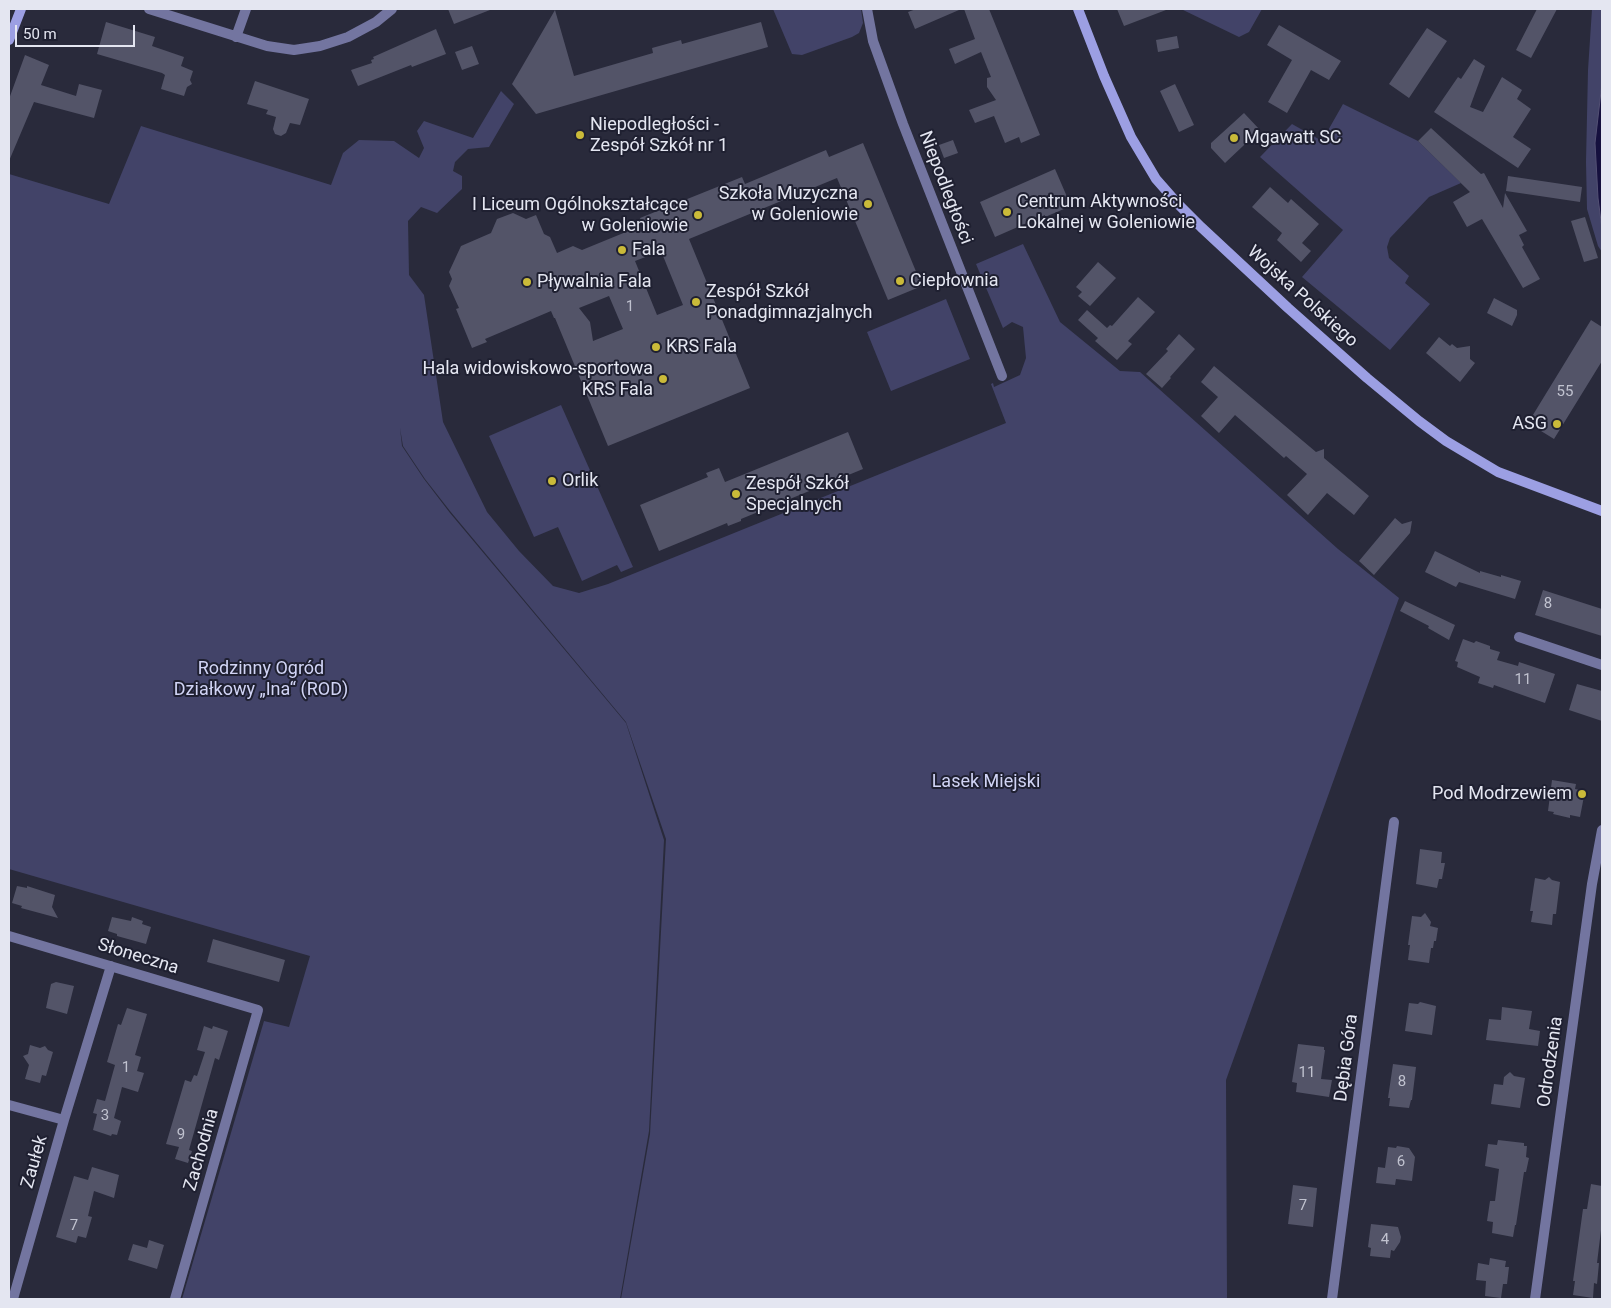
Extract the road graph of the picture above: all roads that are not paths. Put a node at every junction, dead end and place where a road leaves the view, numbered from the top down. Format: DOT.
graph roads {
  1 [pos="21,9"];
  2 [pos="149,9"];
  3 [pos="246,9"];
  4 [pos="392,9"];
  5 [pos="867,9"];
  6 [pos="1078,9"];
  7 [pos="236,37"];
  8 [pos="9,40"];
  9 [pos="1002,376"];
  10 [pos="1602,511"];
  11 [pos="1519,637"];
  12 [pos="1602,665"];
  13 [pos="1394,822"];
  14 [pos="1602,830"];
  15 [pos="1597,884"];
  16 [pos="9,936"];
  17 [pos="111,966"];
  18 [pos="258,1010"];
  19 [pos="9,1105"];
  20 [pos="64,1120"];
  21 [pos="13,1299"];
  22 [pos="175,1299"];
  23 [pos="1332,1299"];
  24 [pos="1535,1299"];
  1 -- 8 [label="street"];
  2 -- 7 [label="street"];
  3 -- 7 [label="street"];
  4 -- 7 [label="street"];
  5 -- 9 [label="street, Niepodległości"];
  6 -- 10 [label="street, Wojska Polskiego"];
  11 -- 12 [label="street"];
  13 -- 23 [label="street, Dębia Góra"];
  14 -- 15 [label="street, Odrodzenia"];
  15 -- 24 [label="street, Odrodzenia"];
  16 -- 17 [label="street, Słoneczna"];
  17 -- 18 [label="street, Słoneczna"];
  17 -- 20 [label="street, Zaułek"];
  18 -- 22 [label="street, Zachodnia"];
  19 -- 20 [label="street, Zaułek"];
  20 -- 21 [label="street, Zaułek"];
}
